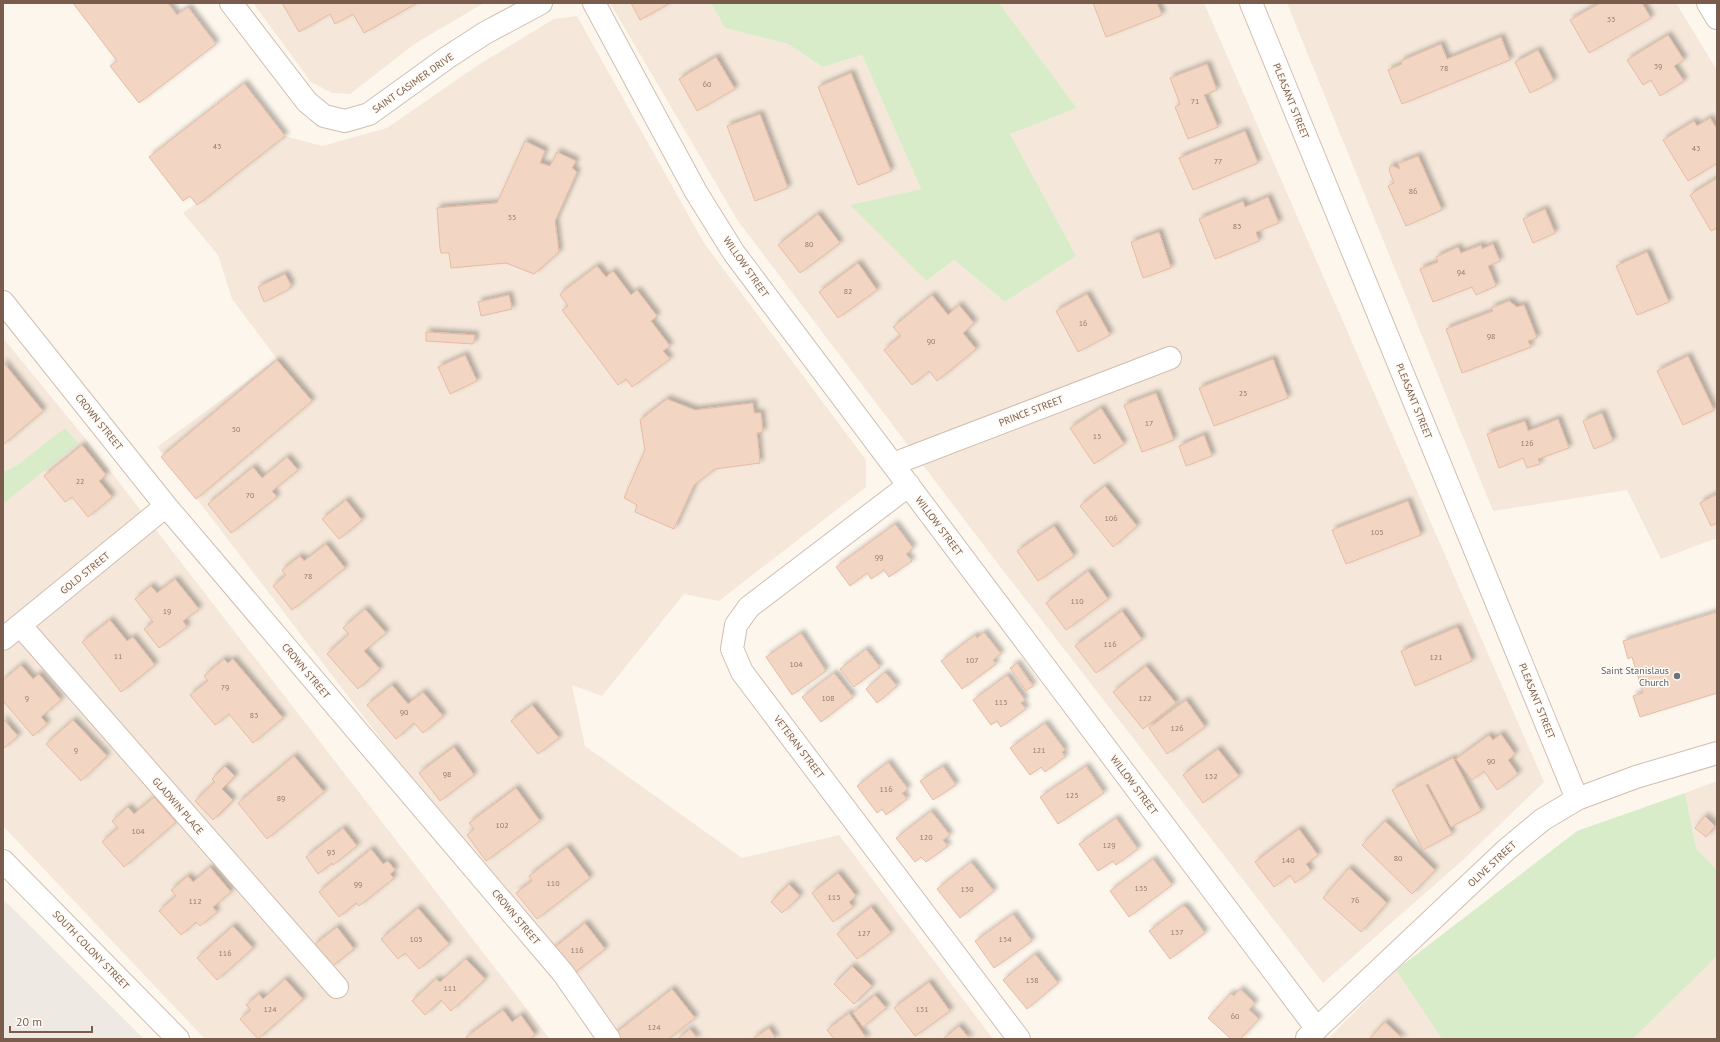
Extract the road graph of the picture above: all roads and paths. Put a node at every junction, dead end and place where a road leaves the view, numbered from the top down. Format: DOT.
graph roads {
  1 [pos="231,3"];
  2 [pos="541,3"];
  3 [pos="594,3"];
  4 [pos="1251,3"];
  5 [pos="1708,3"];
  6 [pos="1717,18"];
  7 [pos="3,302"];
  8 [pos="1170,358"];
  9 [pos="893,464"];
  10 [pos="909,485"];
  11 [pos="166,506"];
  12 [pos="20,625"];
  13 [pos="3,639"];
  14 [pos="1717,752"];
  15 [pos="1577,799"];
  16 [pos="3,860"];
  17 [pos="337,987"];
  18 [pos="1312,1034"];
  19 [pos="178,1039"];
  20 [pos="609,1039"];
  21 [pos="1019,1039"];
  1 -- 2 [label="street, SAINT CASIMER DRIVE"];
  3 -- 9 [label="street, WILLOW STREET"];
  4 -- 15 [label="street, PLEASANT STREET"];
  5 -- 6 [label="street"];
  7 -- 11 [label="street, CROWN STREET"];
  8 -- 9 [label="street, PRINCE STREET"];
  9 -- 10 [label="street, WILLOW STREET"];
  10 -- 18 [label="street, WILLOW STREET"];
  10 -- 21 [label="street, VETERAN STREET"];
  11 -- 12 [label="street, GOLD STREET"];
  11 -- 20 [label="street, CROWN STREET"];
  12 -- 13 [label="street, GOLD STREET"];
  12 -- 17 [label="street, GLADWIN PLACE"];
  14 -- 15 [label="street, OLIVE STREET"];
  15 -- 18 [label="street, OLIVE STREET"];
  16 -- 19 [label="street, SOUTH COLONY STREET"];
}
